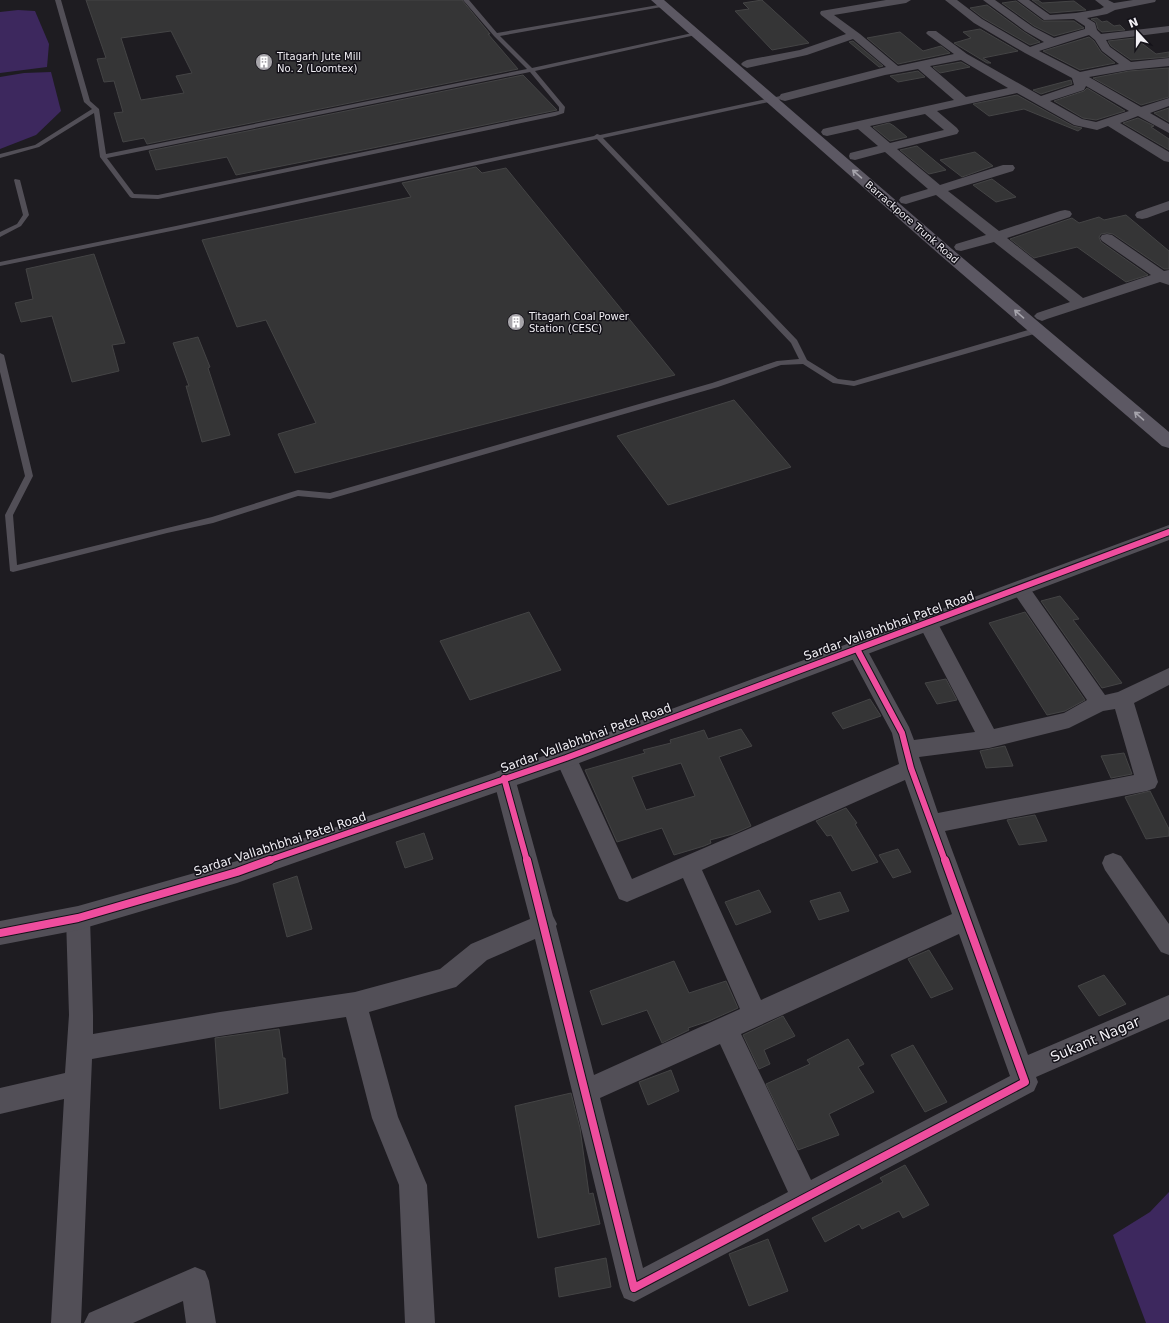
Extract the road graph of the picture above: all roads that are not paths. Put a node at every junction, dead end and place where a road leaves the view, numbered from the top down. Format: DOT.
graph roads {
  1 [pos="58,0"];
  2 [pos="466,0"];
  3 [pos="850,0"];
  4 [pos="906,0"];
  5 [pos="950,0"];
  6 [pos="988,0"];
  7 [pos="1022,0"];
  8 [pos="1100,0"];
  9 [pos="1151,0"];
  10 [pos="664,2"];
  11 [pos="1112,7"];
  12 [pos="858,8"];
  13 [pos="1076,16"];
  14 [pos="1169,29"];
  15 [pos="932,33"];
  16 [pos="697,34"];
  17 [pos="1095,34"];
  18 [pos="496,35"];
  19 [pos="853,35"];
  20 [pos="1053,42"];
  21 [pos="1029,51"];
  22 [pos="963,56"];
  23 [pos="1169,62"];
  24 [pos="747,64"];
  25 [pos="921,65"];
  26 [pos="1129,66"];
  27 [pos="531,70"];
  28 [pos="896,70"];
  29 [pos="1078,76"];
  30 [pos="1019,90"];
  31 [pos="779,98"];
  32 [pos="1040,101"];
  33 [pos="964,102"];
  34 [pos="1169,102"];
  35 [pos="96,109"];
  36 [pos="928,110"];
  37 [pos="1141,112"];
  38 [pos="1110,122"];
  39 [pos="862,125"];
  40 [pos="1169,129"];
  41 [pos="827,132"];
  42 [pos="597,136"];
  43 [pos="889,148"];
  44 [pos="0,156"];
  45 [pos="855,156"];
  46 [pos="103,157"];
  47 [pos="1169,158"];
  48 [pos="1008,168"];
  49 [pos="17,180"];
  50 [pos="938,190"];
  51 [pos="906,200"];
  52 [pos="1169,205"];
  53 [pos="1065,214"];
  54 [pos="1142,215"];
  55 [pos="0,235"];
  56 [pos="996,237"];
  57 [pos="1107,238"];
  58 [pos="960,247"];
  59 [pos="0,264"];
  60 [pos="1167,277"];
  61 [pos="1080,303"];
  62 [pos="1040,323"];
  63 [pos="0,355"];
  64 [pos="804,361"];
  65 [pos="1169,424"];
  66 [pos="1169,442"];
  67 [pos="1169,532"];
  68 [pos="1020,589"];
  69 [pos="928,623"];
  70 [pos="857,649"];
  71 [pos="1169,676"];
  72 [pos="1122,699"];
  73 [pos="1100,703"];
  74 [pos="989,739"];
  75 [pos="566,758"];
  76 [pos="909,759"];
  77 [pos="504,778"];
  78 [pos="931,824"];
  79 [pos="1113,863"];
  80 [pos="689,865"];
  81 [pos="78,918"];
  82 [pos="965,920"];
  83 [pos="545,924"];
  84 [pos="0,933"];
  85 [pos="1169,944"];
  86 [pos="355,1004"];
  87 [pos="1169,1007"];
  88 [pos="755,1014"];
  89 [pos="725,1028"];
  90 [pos="80,1049"];
  91 [pos="1022,1070"];
  92 [pos="78,1082"];
  93 [pos="585,1092"];
  94 [pos="0,1100"];
  95 [pos="805,1198"];
  96 [pos="66,1323"];
  97 [pos="99,1323"];
  98 [pos="201,1323"];
  99 [pos="420,1323"];
  1 -- 35 [label="lane"];
  2 -- 18 [label="lane"];
  3 -- 12 [label="street"];
  4 -- 12 [label="street"];
  5 -- 21 [label="street"];
  6 -- 20 [label="street"];
  7 -- 13 [label="street"];
  8 -- 11 [label="street"];
  9 -- 11 [label="street"];
  10 -- 16 [label="main road, Barrackpore Trunk Road"];
  10 -- 18 [label="lane"];
  10 -- 24 [label="main road, Barrackpore Trunk Road"];
  11 -- 13 [label="street"];
  12 -- 19 [label="street"];
  13 -- 17 [label="street"];
  14 -- 17 [label="street"];
  15 -- 22 [label="street"];
  16 -- 27 [label="lane"];
  16 -- 31 [label="main road, Barrackpore Trunk Road"];
  17 -- 20 [label="street"];
  17 -- 26 [label="street"];
  18 -- 27 [label="lane"];
  19 -- 24 [label="street"];
  19 -- 28 [label="street"];
  20 -- 21 [label="street"];
  21 -- 29 [label="street"];
  22 -- 25 [label="street"];
  22 -- 30 [label="street"];
  23 -- 26 [label="street"];
  24 -- 31 [label="main road, Barrackpore Trunk Road"];
  25 -- 28 [label="street"];
  25 -- 33 [label="street"];
  26 -- 29 [label="street"];
  27 -- 46 [label="lane"];
  27 -- 46 [label="lane"];
  28 -- 31 [label="street"];
  29 -- 32 [label="street"];
  29 -- 37 [label="street"];
  30 -- 32 [label="street"];
  30 -- 33 [label="street"];
  31 -- 41 [label="main road, Barrackpore Trunk Road"];
  31 -- 42 [label="lane"];
  62 -- 31 [label="main road, Barrackpore Trunk Road, one-way"];
  32 -- 38 [label="street"];
  33 -- 36 [label="street"];
  34 -- 37 [label="street"];
  35 -- 44 [label="lane"];
  35 -- 46 [label="lane"];
  36 -- 39 [label="street"];
  36 -- 43 [label="street"];
  37 -- 38 [label="street"];
  37 -- 40 [label="street"];
  38 -- 47 [label="street"];
  39 -- 41 [label="street"];
  39 -- 43 [label="street"];
  41 -- 45 [label="main road, Barrackpore Trunk Road"];
  42 -- 59 [label="lane"];
  42 -- 64 [label="lane"];
  43 -- 45 [label="street"];
  43 -- 50 [label="street"];
  45 -- 51 [label="main road, Barrackpore Trunk Road"];
  48 -- 50 [label="street"];
  49 -- 55 [label="lane"];
  50 -- 51 [label="street"];
  50 -- 56 [label="street"];
  51 -- 58 [label="main road, Barrackpore Trunk Road"];
  52 -- 54 [label="street"];
  53 -- 56 [label="street"];
  56 -- 58 [label="street"];
  56 -- 61 [label="street"];
  57 -- 60 [label="street"];
  58 -- 62 [label="main road, Barrackpore Trunk Road"];
  60 -- 61 [label="street"];
  61 -- 62 [label="street"];
  62 -- 64 [label="lane"];
  62 -- 65 [label="main road, Barrackpore Trunk Road"];
  66 -- 62 [label="main road, Barrackpore Trunk Road, one-way"];
  63 -- 64 [label="lane"];
  67 -- 68 [label="street, Sardar Vallabhbhai Patel Road"];
  68 -- 69 [label="street, Sardar Vallabhbhai Patel Road"];
  68 -- 73 [label="street"];
  69 -- 70 [label="street, Sardar Vallabhbhai Patel Road"];
  69 -- 74 [label="street"];
  70 -- 75 [label="street, Sardar Vallabhbhai Patel Road"];
  70 -- 76 [label="street"];
  71 -- 72 [label="street"];
  72 -- 73 [label="street"];
  72 -- 78 [label="street"];
  73 -- 74 [label="street"];
  74 -- 76 [label="street"];
  75 -- 77 [label="street, Sardar Vallabhbhai Patel Road"];
  75 -- 80 [label="street"];
  76 -- 78 [label="street"];
  76 -- 80 [label="street"];
  77 -- 81 [label="street, Sardar Vallabhbhai Patel Road"];
  77 -- 83 [label="street"];
  78 -- 82 [label="street"];
  79 -- 85 [label="street"];
  80 -- 88 [label="street"];
  81 -- 84 [label="street, Sardar Vallabhbhai Patel Road"];
  81 -- 90 [label="street"];
  82 -- 88 [label="street"];
  82 -- 91 [label="street"];
  83 -- 86 [label="street"];
  83 -- 93 [label="street"];
  86 -- 90 [label="street"];
  86 -- 99 [label="street"];
  87 -- 91 [label="street, Sukant Nagar"];
  88 -- 89 [label="street"];
  89 -- 93 [label="street"];
  89 -- 95 [label="street"];
  90 -- 92 [label="street"];
  91 -- 95 [label="street"];
  92 -- 94 [label="street"];
  92 -- 96 [label="street"];
  93 -- 95 [label="street"];
  97 -- 98 [label="street"];
}
